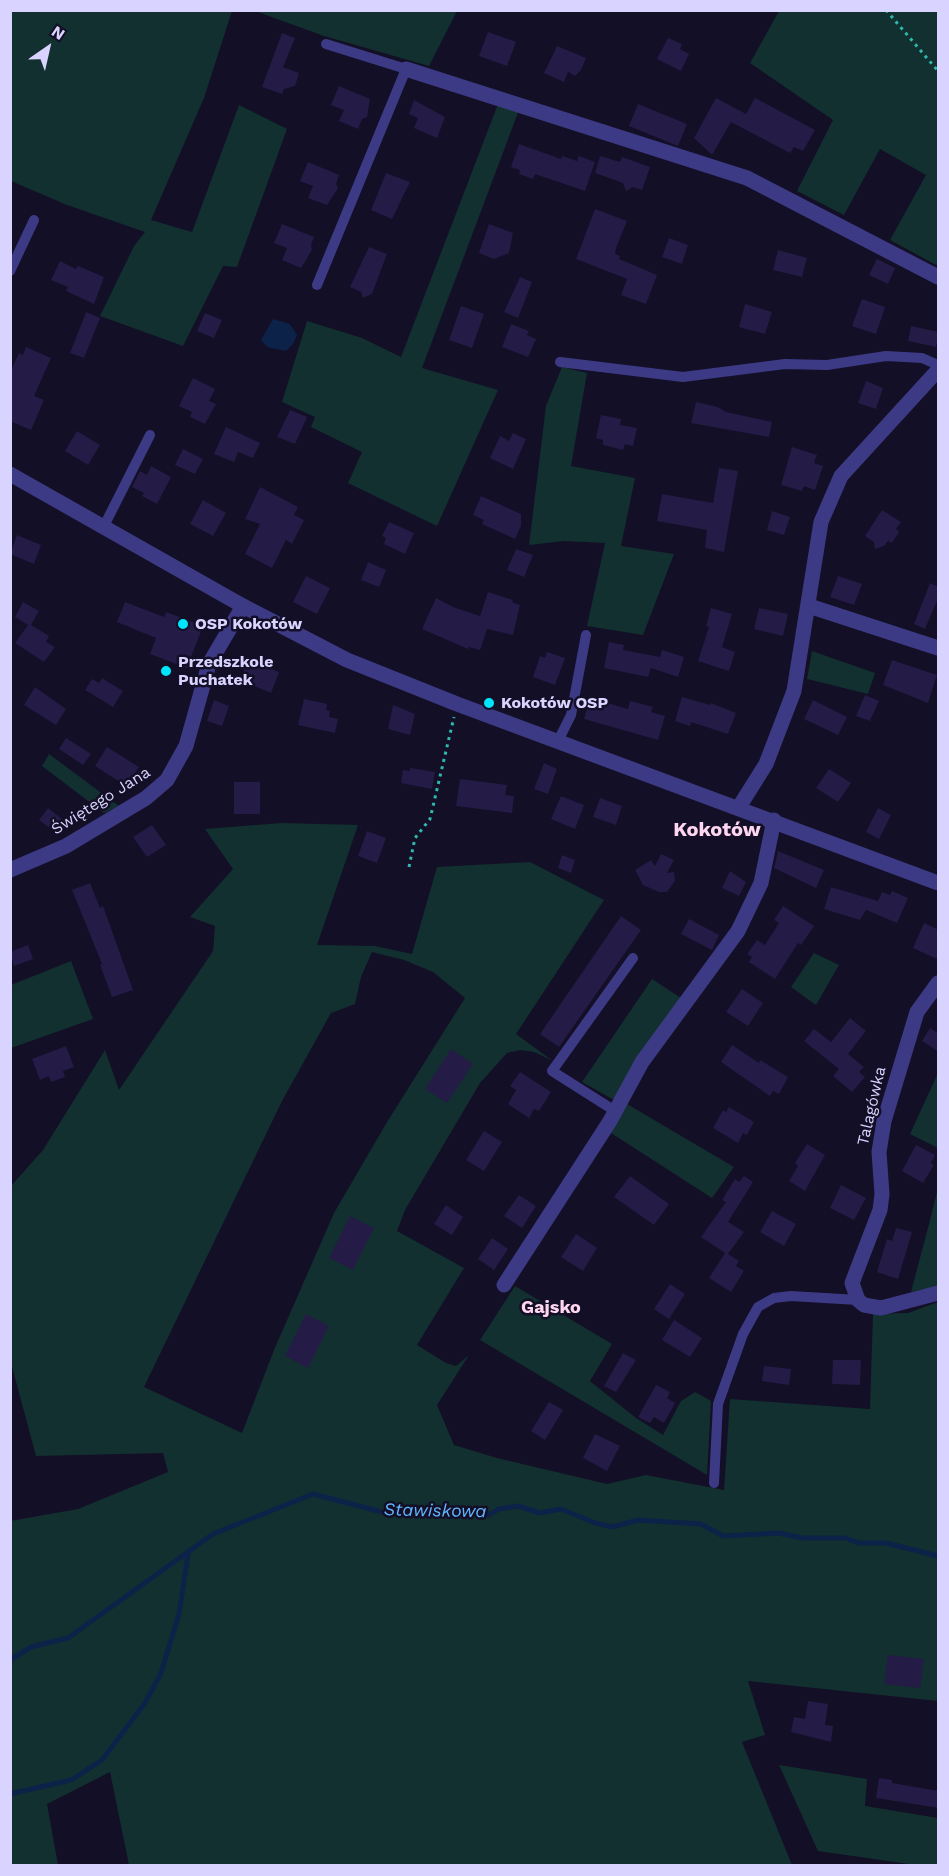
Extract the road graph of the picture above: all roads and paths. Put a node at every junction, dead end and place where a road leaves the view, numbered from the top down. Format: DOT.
graph roads {
  1 [pos="885,10"];
  2 [pos="326,44"];
  3 [pos="406,69"];
  4 [pos="939,70"];
  5 [pos="34,220"];
  6 [pos="10,271"];
  7 [pos="939,277"];
  8 [pos="317,285"];
  9 [pos="560,362"];
  10 [pos="939,365"];
  11 [pos="939,370"];
  12 [pos="150,435"];
  13 [pos="10,474"];
  14 [pos="104,526"];
  15 [pos="243,606"];
  16 [pos="809,606"];
  17 [pos="586,635"];
  18 [pos="939,648"];
  19 [pos="458,704"];
  20 [pos="558,741"];
  21 [pos="739,807"];
  22 [pos="774,820"];
  23 [pos="409,867"];
  24 [pos="10,870"];
  25 [pos="939,883"];
  26 [pos="633,958"];
  27 [pos="939,982"];
  28 [pos="615,1111"];
  29 [pos="504,1285"];
  30 [pos="939,1293"];
  31 [pos="858,1300"];
  32 [pos="714,1483"];
  1 -- 4 [label="path"];
  2 -- 3 [label="lane"];
  3 -- 7 [label="street"];
  3 -- 8 [label="lane"];
  5 -- 6 [label="lane"];
  9 -- 10 [label="lane"];
  11 -- 16 [label="street"];
  12 -- 14 [label="lane"];
  13 -- 14 [label="street"];
  14 -- 15 [label="street"];
  15 -- 19 [label="street"];
  15 -- 24 [label="street, Świętego Jana"];
  16 -- 18 [label="street"];
  16 -- 21 [label="street"];
  17 -- 20 [label="lane"];
  19 -- 20 [label="street"];
  19 -- 23 [label="path"];
  20 -- 21 [label="street"];
  21 -- 22 [label="street"];
  22 -- 25 [label="street"];
  22 -- 28 [label="street"];
  26 -- 28 [label="lane"];
  27 -- 31 [label="street, Talagówka"];
  28 -- 29 [label="street"];
  30 -- 31 [label="street"];
  31 -- 32 [label="lane"];
}
